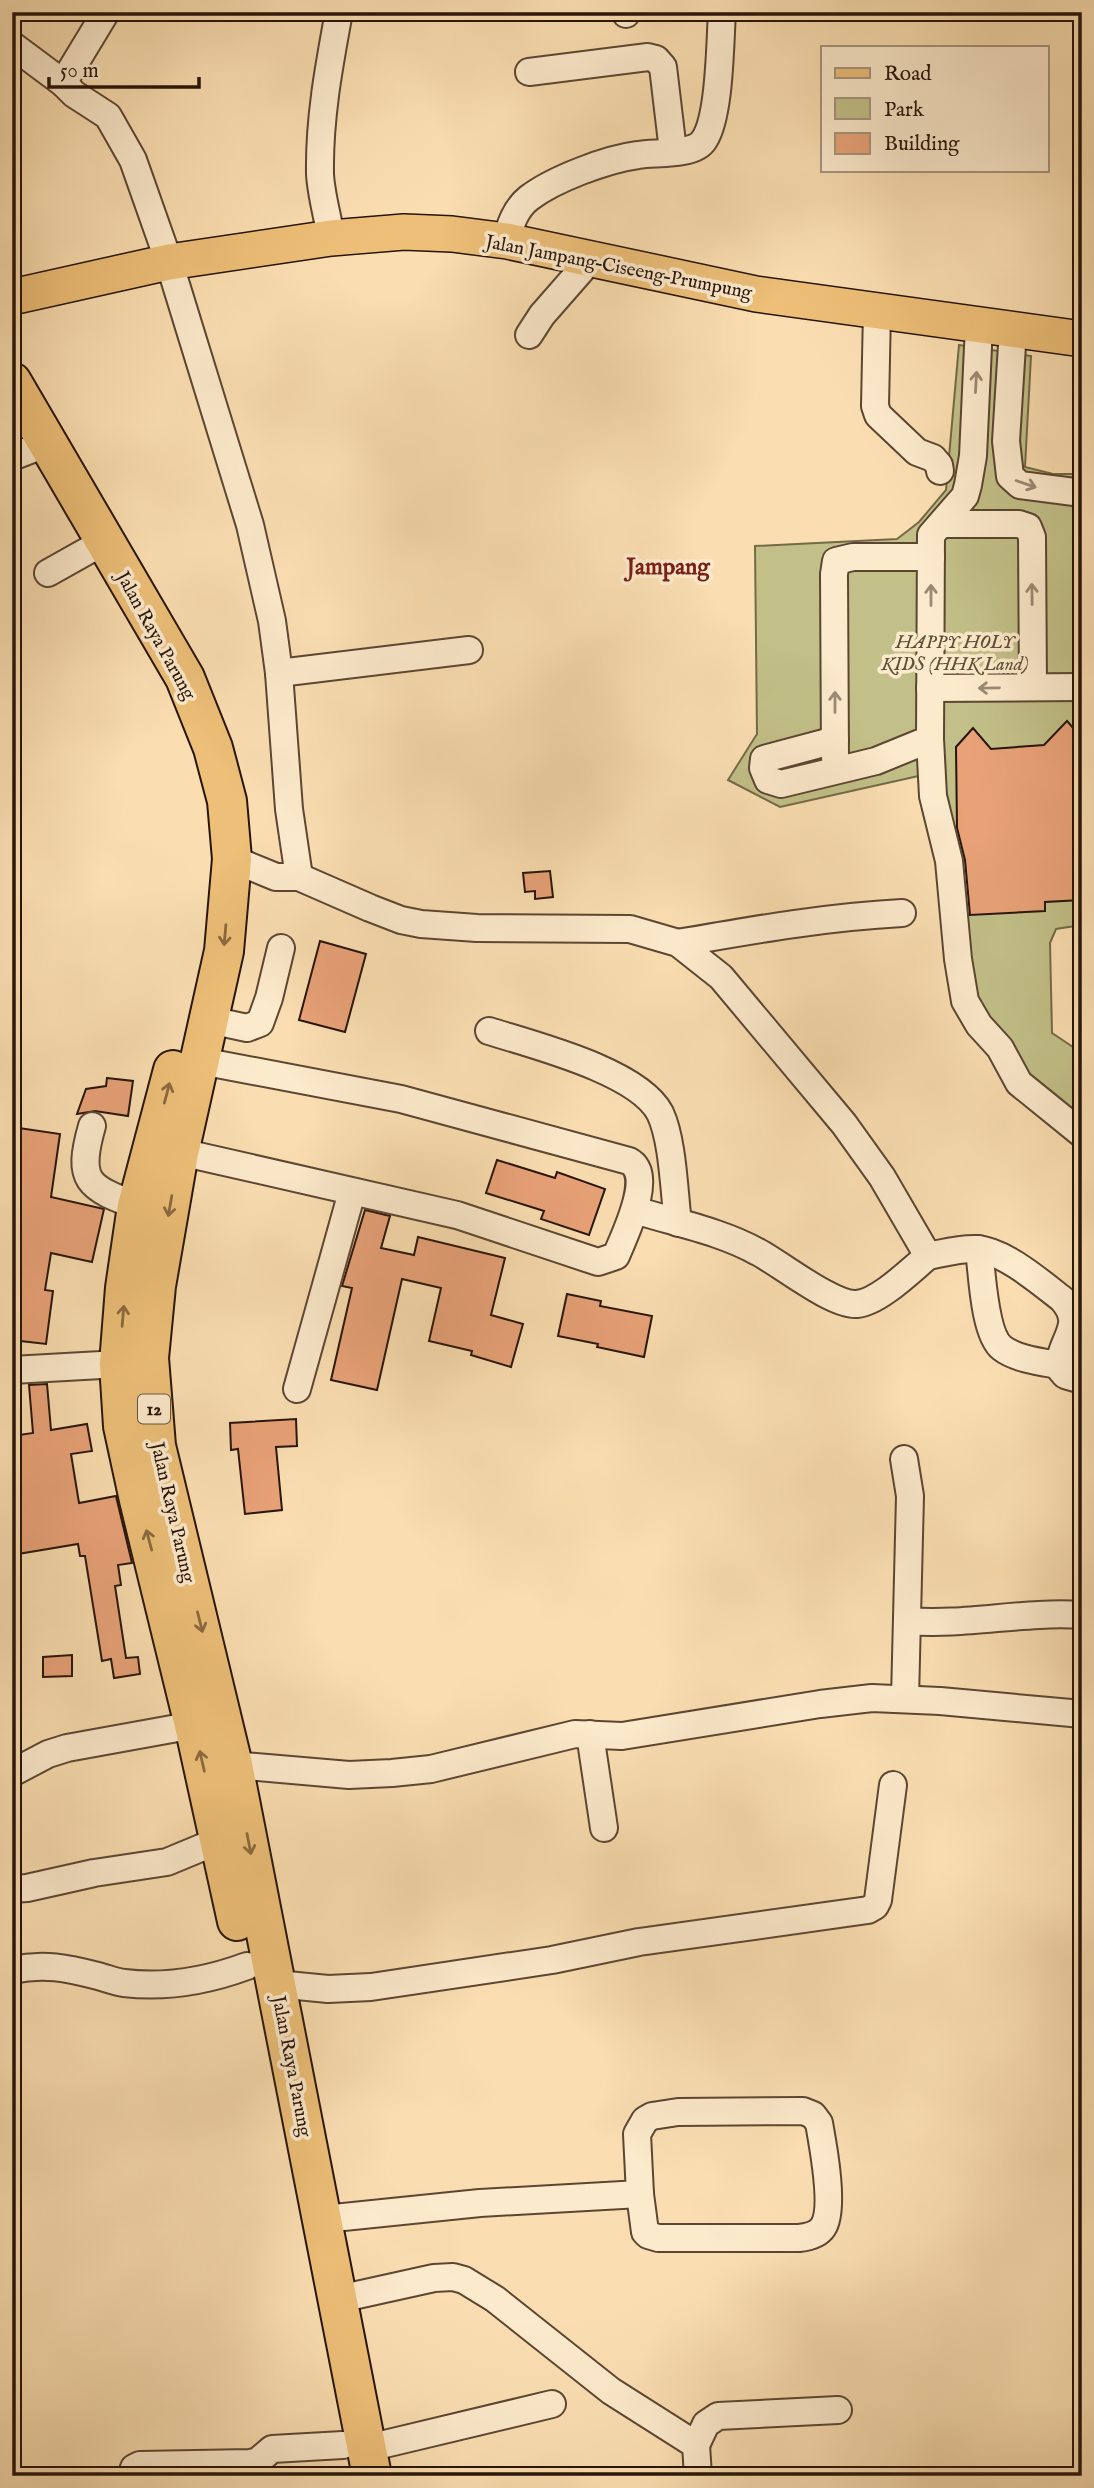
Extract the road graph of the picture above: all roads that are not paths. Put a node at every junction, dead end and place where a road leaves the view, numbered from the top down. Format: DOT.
graph roads {
  1 [pos="106,12"];
  2 [pos="339,12"];
  3 [pos="722,12"];
  4 [pos="12,45"];
  5 [pos="529,72"];
  6 [pos="63,83"];
  7 [pos="673,151"];
  8 [pos="331,238"];
  9 [pos="507,241"];
  10 [pos="591,259"];
  11 [pos="163,264"];
  12 [pos="12,297"];
  13 [pos="877,311"];
  14 [pos="996,327"];
  15 [pos="529,335"];
  16 [pos="1082,339"];
  17 [pos="12,382"];
  18 [pos="18,443"];
  19 [pos="940,471"];
  20 [pos="1082,493"];
  21 [pos="941,524"];
  22 [pos="89,550"];
  23 [pos="931,557"];
  24 [pos="48,573"];
  25 [pos="469,650"];
  26 [pos="279,673"];
  27 [pos="1033,687"];
  28 [pos="1082,687"];
  29 [pos="930,688"];
  30 [pos="930,739"];
  31 [pos="835,740"];
  32 [pos="835,770"];
  33 [pos="232,859"];
  34 [pos="289,877"];
  35 [pos="902,913"];
  36 [pos="678,943"];
  37 [pos="281,948"];
  38 [pos="210,1020"];
  39 [pos="489,1031"];
  40 [pos="201,1061"];
  41 [pos="92,1126"];
  42 [pos="1082,1134"];
  43 [pos="166,1149"];
  44 [pos="352,1192"];
  45 [pos="137,1206"];
  46 [pos="635,1210"];
  47 [pos="677,1223"];
  48 [pos="978,1249"];
  49 [pos="928,1256"];
  50 [pos="119,1364"];
  51 [pos="1059,1365"];
  52 [pos="12,1370"];
  53 [pos="1082,1380"];
  54 [pos="297,1390"];
  55 [pos="904,1459"];
  56 [pos="1082,1615"];
  57 [pos="907,1621"];
  58 [pos="905,1699"];
  59 [pos="1082,1714"];
  60 [pos="194,1725"];
  61 [pos="590,1734"];
  62 [pos="259,1768"];
  63 [pos="12,1773"];
  64 [pos="893,1785"];
  65 [pos="604,1828"];
  66 [pos="220,1840"];
  67 [pos="12,1889"];
  68 [pos="12,1970"];
  69 [pos="262,1975"];
  70 [pos="640,2194"];
  71 [pos="349,2216"];
  72 [pos="361,2294"];
  73 [pos="552,2404"];
  74 [pos="838,2410"];
  75 [pos="696,2445"];
  76 [pos="374,2454"];
  77 [pos="131,2476"];
  78 [pos="698,2476"];
  1 -- 6 [label="street"];
  2 -- 8 [label="street"];
  3 -- 7 [label="street"];
  4 -- 6 [label="street"];
  5 -- 7 [label="street"];
  6 -- 11 [label="street"];
  7 -- 9 [label="street"];
  8 -- 9 [label="main road, Jalan Jampang–Ciseeng–Prumpung"];
  8 -- 11 [label="main road, Jalan Jampang–Ciseeng–Prumpung"];
  9 -- 10 [label="main road, Jalan Jampang–Ciseeng–Prumpung"];
  10 -- 13 [label="main road, Jalan Jampang–Ciseeng–Prumpung"];
  10 -- 15 [label="street"];
  11 -- 12 [label="main road, Jalan Jampang–Ciseeng–Prumpung"];
  11 -- 26 [label="street"];
  13 -- 14 [label="main road, Jalan Jampang–Ciseeng–Prumpung"];
  13 -- 19 [label="street"];
  14 -- 16 [label="main road, Jalan Jampang–Ciseeng–Prumpung"];
  14 -- 20 [label="street, one-way"];
  21 -- 14 [label="street, one-way"];
  17 -- 33 [label="highway, Jalan Raya Parung / 12"];
  18 -- 22 [label="highway, Jalan Raya Parung / 12"];
  21 -- 23 [label="street"];
  27 -- 21 [label="street, one-way"];
  22 -- 24 [label="street"];
  43 -- 22 [label="highway, Jalan Raya Parung / 12, one-way"];
  29 -- 23 [label="street, one-way"];
  31 -- 23 [label="street, one-way"];
  25 -- 26 [label="street"];
  26 -- 34 [label="street"];
  27 -- 28 [label="street"];
  27 -- 29 [label="street, one-way"];
  29 -- 30 [label="street"];
  30 -- 32 [label="street"];
  30 -- 42 [label="street"];
  31 -- 32 [label="street"];
  31 -- 32 [label="street"];
  33 -- 34 [label="street"];
  33 -- 38 [label="highway, Jalan Raya Parung / 12, one-way"];
  34 -- 36 [label="street"];
  35 -- 36 [label="street"];
  36 -- 49 [label="street"];
  37 -- 38 [label="street"];
  38 -- 40 [label="highway, Jalan Raya Parung / 12"];
  39 -- 47 [label="street"];
  40 -- 43 [label="highway, Jalan Raya Parung / 12"];
  40 -- 46 [label="street"];
  41 -- 45 [label="street"];
  43 -- 44 [label="street"];
  43 -- 45 [label="highway, Jalan Raya Parung / 12"];
  43 -- 62 [label="highway, Jalan Raya Parung / 12, one-way"];
  44 -- 46 [label="street"];
  44 -- 54 [label="street"];
  50 -- 45 [label="highway, Jalan Raya Parung / 12, one-way"];
  46 -- 47 [label="street"];
  47 -- 49 [label="street"];
  48 -- 49 [label="street"];
  48 -- 51 [label="street"];
  48 -- 51 [label="street"];
  50 -- 52 [label="street"];
  60 -- 50 [label="highway, Jalan Raya Parung / 12, one-way"];
  51 -- 53 [label="street"];
  55 -- 57 [label="street"];
  56 -- 57 [label="street"];
  57 -- 58 [label="street"];
  58 -- 59 [label="street"];
  58 -- 61 [label="street"];
  60 -- 63 [label="street"];
  66 -- 60 [label="highway, Jalan Raya Parung / 12, one-way"];
  61 -- 62 [label="street"];
  61 -- 65 [label="street"];
  62 -- 69 [label="highway, Jalan Raya Parung / 12, one-way"];
  64 -- 69 [label="street"];
  66 -- 67 [label="street"];
  66 -- 69 [label="highway, Jalan Raya Parung / 12"];
  68 -- 69 [label="street"];
  69 -- 71 [label="highway, Jalan Raya Parung / 12"];
  69 -- 76 [label="highway, Jalan Raya Parung / 12"];
  70 -- 70 [label="street"];
  70 -- 71 [label="street"];
  71 -- 72 [label="highway, Jalan Raya Parung / 12"];
  72 -- 75 [label="street"];
  72 -- 76 [label="highway, Jalan Raya Parung / 12"];
  73 -- 76 [label="street"];
  74 -- 75 [label="street"];
  75 -- 78 [label="street"];
  76 -- 77 [label="street"];
}
